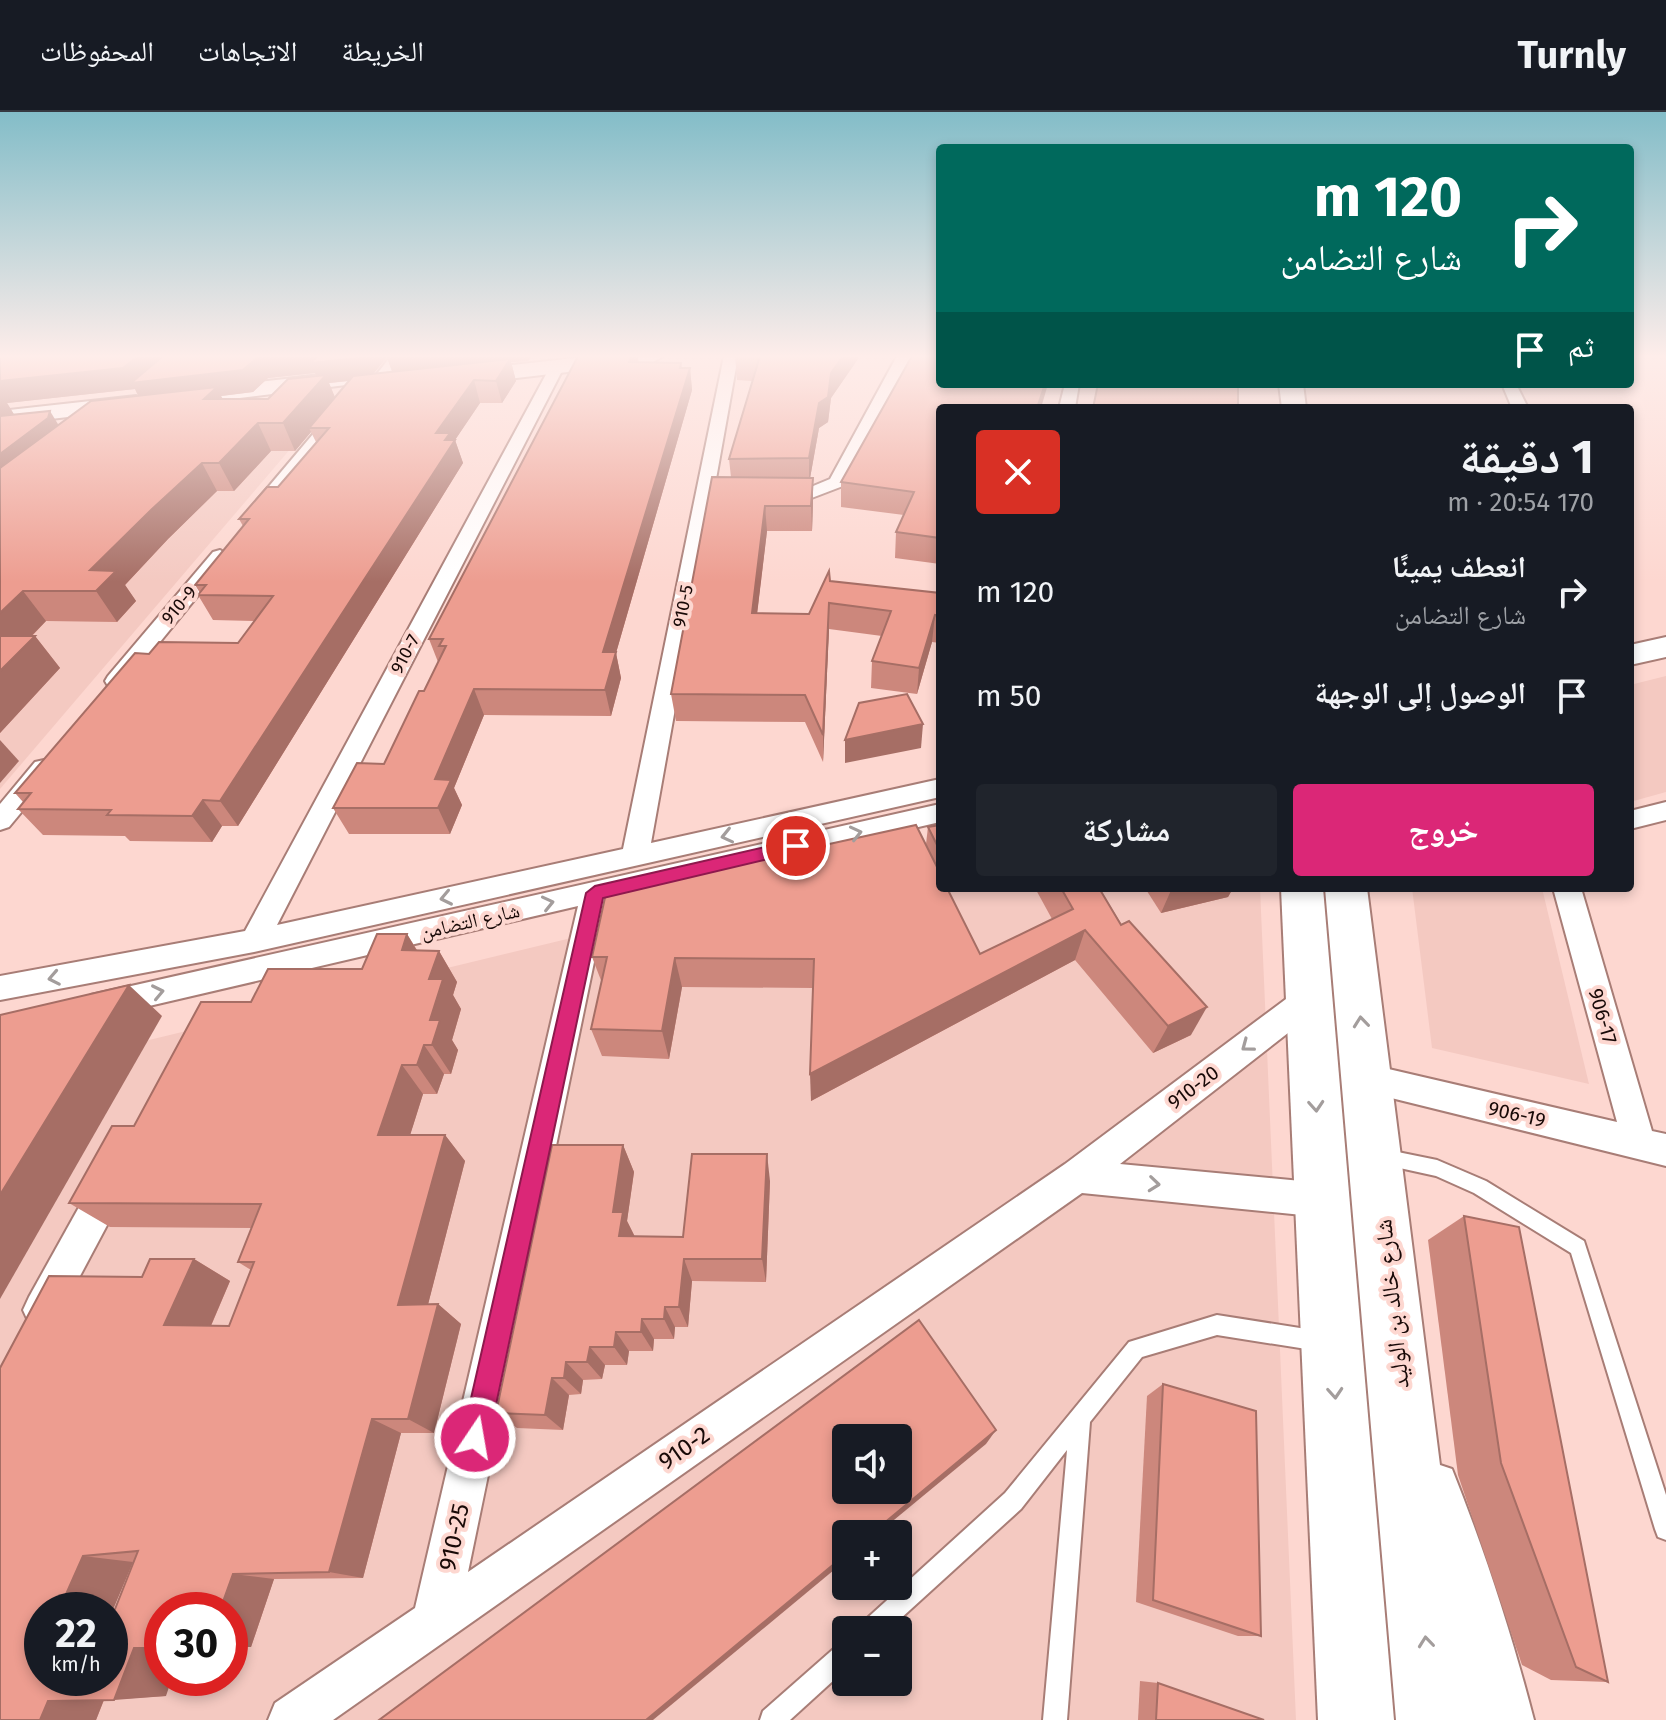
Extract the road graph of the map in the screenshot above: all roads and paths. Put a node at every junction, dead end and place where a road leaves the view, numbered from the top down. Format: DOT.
graph roads {
  1 [pos="324,431"];
  2 [pos="522,431"];
  3 [pos="721,431"];
  4 [pos="864,431"];
  5 [pos="749,494"];
  6 [pos="1666,624"];
  7 [pos="1634,631"];
  8 [pos="1666,647"];
  9 [pos="1634,654"];
  10 [pos="100,701"];
  11 [pos="60,749"];
  12 [pos="936,789"];
  13 [pos="1666,811"];
  14 [pos="936,814"];
  15 [pos="1634,819"];
  16 [pos="0,821"];
  17 [pos="635,857"];
  18 [pos="1302,892"];
  19 [pos="1346,892"];
  20 [pos="1568,892"];
  21 [pos="595,893"];
  22 [pos="254,941"];
  23 [pos="223,978"];
  24 [pos="0,988"];
  25 [pos="1309,999"];
  26 [pos="74,1010"];
  27 [pos="201,1019"];
  28 [pos="1367,1078"];
  29 [pos="1653,1147"];
  30 [pos="127,1155"];
  31 [pos="1375,1155"];
  32 [pos="1077,1176"];
  33 [pos="1322,1200"];
  34 [pos="30,1332"];
  35 [pos="1332,1343"];
  36 [pos="1080,1420"];
  37 [pos="1407,1436"];
  38 [pos="1666,1529"];
  39 [pos="886,1616"];
  40 [pos="435,1619"];
  41 [pos="832,1666"];
  42 [pos="1356,1719"];
  43 [pos="292,1720"];
  44 [pos="772,1720"];
  45 [pos="1055,1720"];
  46 [pos="1434,1720"];
  47 [pos="1496,1720"];
  1 -- 10 [label="street, 910-9"];
  2 -- 22 [label="street, 910-7"];
  3 -- 17 [label="street, 910-5"];
  4 -- 5 [label="street"];
  6 -- 7 [label="street"];
  8 -- 9 [label="street"];
  11 -- 16 [label="street"];
  12 -- 17 [label="street, شارع التضامن, one-way"];
  13 -- 15 [label="street"];
  21 -- 14 [label="street, شارع التضامن, one-way"];
  17 -- 22 [label="street, شارع التضامن, one-way"];
  18 -- 25 [label="main road"];
  28 -- 19 [label="main road, شارع خالد بن الوليد, one-way"];
  20 -- 29 [label="street, 906-17"];
  23 -- 21 [label="street, شارع التضامن, one-way"];
  21 -- 40 [label="street, 910-25"];
  22 -- 24 [label="street, شارع التضامن, one-way"];
  26 -- 23 [label="street, شارع التضامن, one-way"];
  23 -- 27 [label="street"];
  25 -- 32 [label="street, 910-20, one-way"];
  25 -- 33 [label="main road, one-way"];
  28 -- 29 [label="street, 906-19"];
  28 -- 31 [label="main road, شارع خالد بن الوليد"];
  30 -- 34 [label="street"];
  31 -- 37 [label="main road, شارع خالد بن الوليد"];
  31 -- 38 [label="lane"];
  32 -- 33 [label="street, one-way"];
  32 -- 40 [label="street, 910-2"];
  33 -- 35 [label="main road"];
  35 -- 36 [label="lane"];
  35 -- 42 [label="main road, one-way"];
  36 -- 39 [label="lane"];
  36 -- 45 [label="lane"];
  46 -- 37 [label="main road, شارع خالد بن الوليد, one-way"];
  37 -- 47 [label="main road"];
  40 -- 43 [label="street, 910-2"];
  41 -- 44 [label="lane"];
}
